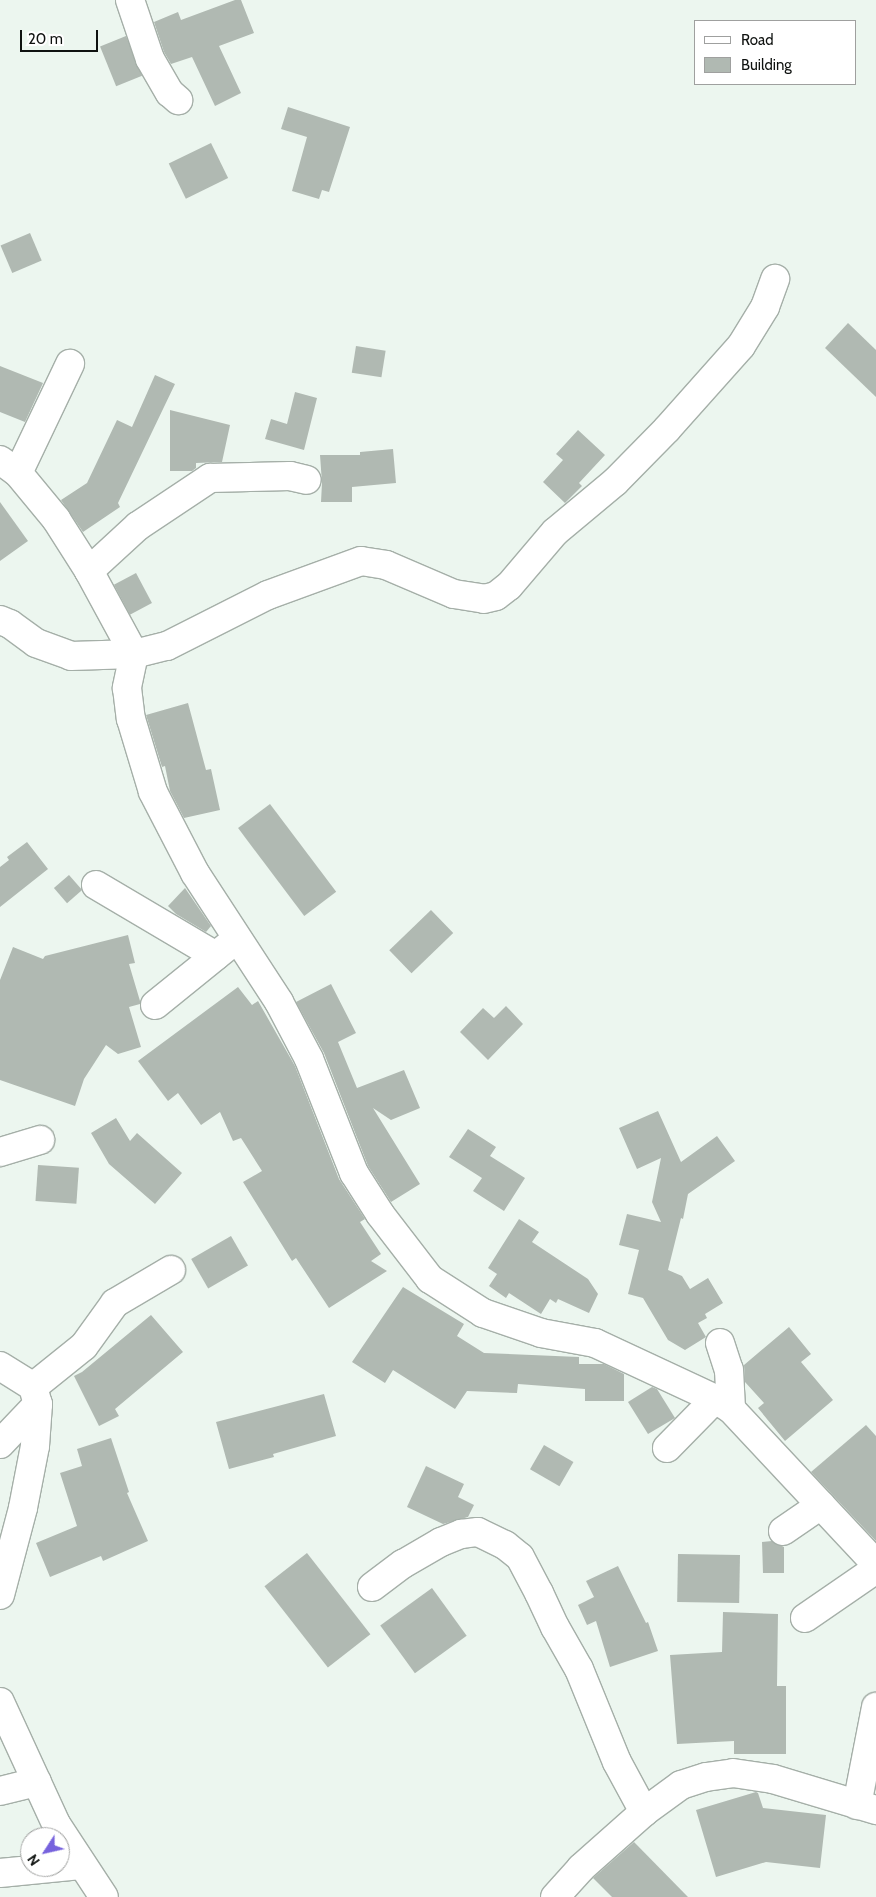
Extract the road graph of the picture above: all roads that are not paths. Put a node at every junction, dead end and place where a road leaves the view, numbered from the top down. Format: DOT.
graph roads {
  1 [pos="130,0"];
  2 [pos="178,100"];
  3 [pos="775,279"];
  4 [pos="70,364"];
  5 [pos="9,466"];
  6 [pos="307,480"];
  7 [pos="89,571"];
  8 [pos="0,620"];
  9 [pos="134,654"];
  10 [pos="96,886"];
  11 [pos="239,937"];
  12 [pos="216,956"];
  13 [pos="155,1005"];
  14 [pos="40,1140"];
  15 [pos="0,1152"];
  16 [pos="171,1270"];
  17 [pos="720,1343"];
  18 [pos="0,1366"];
  19 [pos="36,1395"];
  20 [pos="723,1404"];
  21 [pos="0,1444"];
  22 [pos="667,1448"];
  23 [pos="821,1505"];
  24 [pos="783,1531"];
  25 [pos="876,1564"];
  26 [pos="876,1569"];
  27 [pos="372,1587"];
  28 [pos="0,1595"];
  29 [pos="806,1618"];
  30 [pos="0,1702"];
  31 [pos="876,1707"];
  32 [pos="10,1738"];
  33 [pos="37,1782"];
  34 [pos="0,1791"];
  35 [pos="867,1808"];
  36 [pos="644,1812"];
  37 [pos="82,1865"];
  38 [pos="0,1872"];
  39 [pos="104,1897"];
  40 [pos="555,1897"];
  1 -- 2 [label="street"];
  3 -- 9 [label="street"];
  4 -- 5 [label="street"];
  5 -- 7 [label="street"];
  6 -- 7 [label="street"];
  7 -- 9 [label="street"];
  8 -- 9 [label="street"];
  9 -- 11 [label="street"];
  10 -- 12 [label="street"];
  11 -- 12 [label="street"];
  11 -- 20 [label="street"];
  12 -- 13 [label="street"];
  14 -- 15 [label="street"];
  16 -- 19 [label="street"];
  17 -- 20 [label="street"];
  18 -- 19 [label="street"];
  19 -- 21 [label="street"];
  19 -- 28 [label="street"];
  20 -- 22 [label="street"];
  20 -- 23 [label="street"];
  23 -- 24 [label="street"];
  23 -- 25 [label="street"];
  26 -- 29 [label="street"];
  27 -- 36 [label="street"];
  30 -- 32 [label="street"];
  31 -- 35 [label="street"];
  32 -- 33 [label="street"];
  33 -- 34 [label="street"];
  33 -- 37 [label="street"];
  35 -- 36 [label="street"];
  36 -- 40 [label="street"];
  37 -- 38 [label="street"];
  37 -- 39 [label="street"];
}
